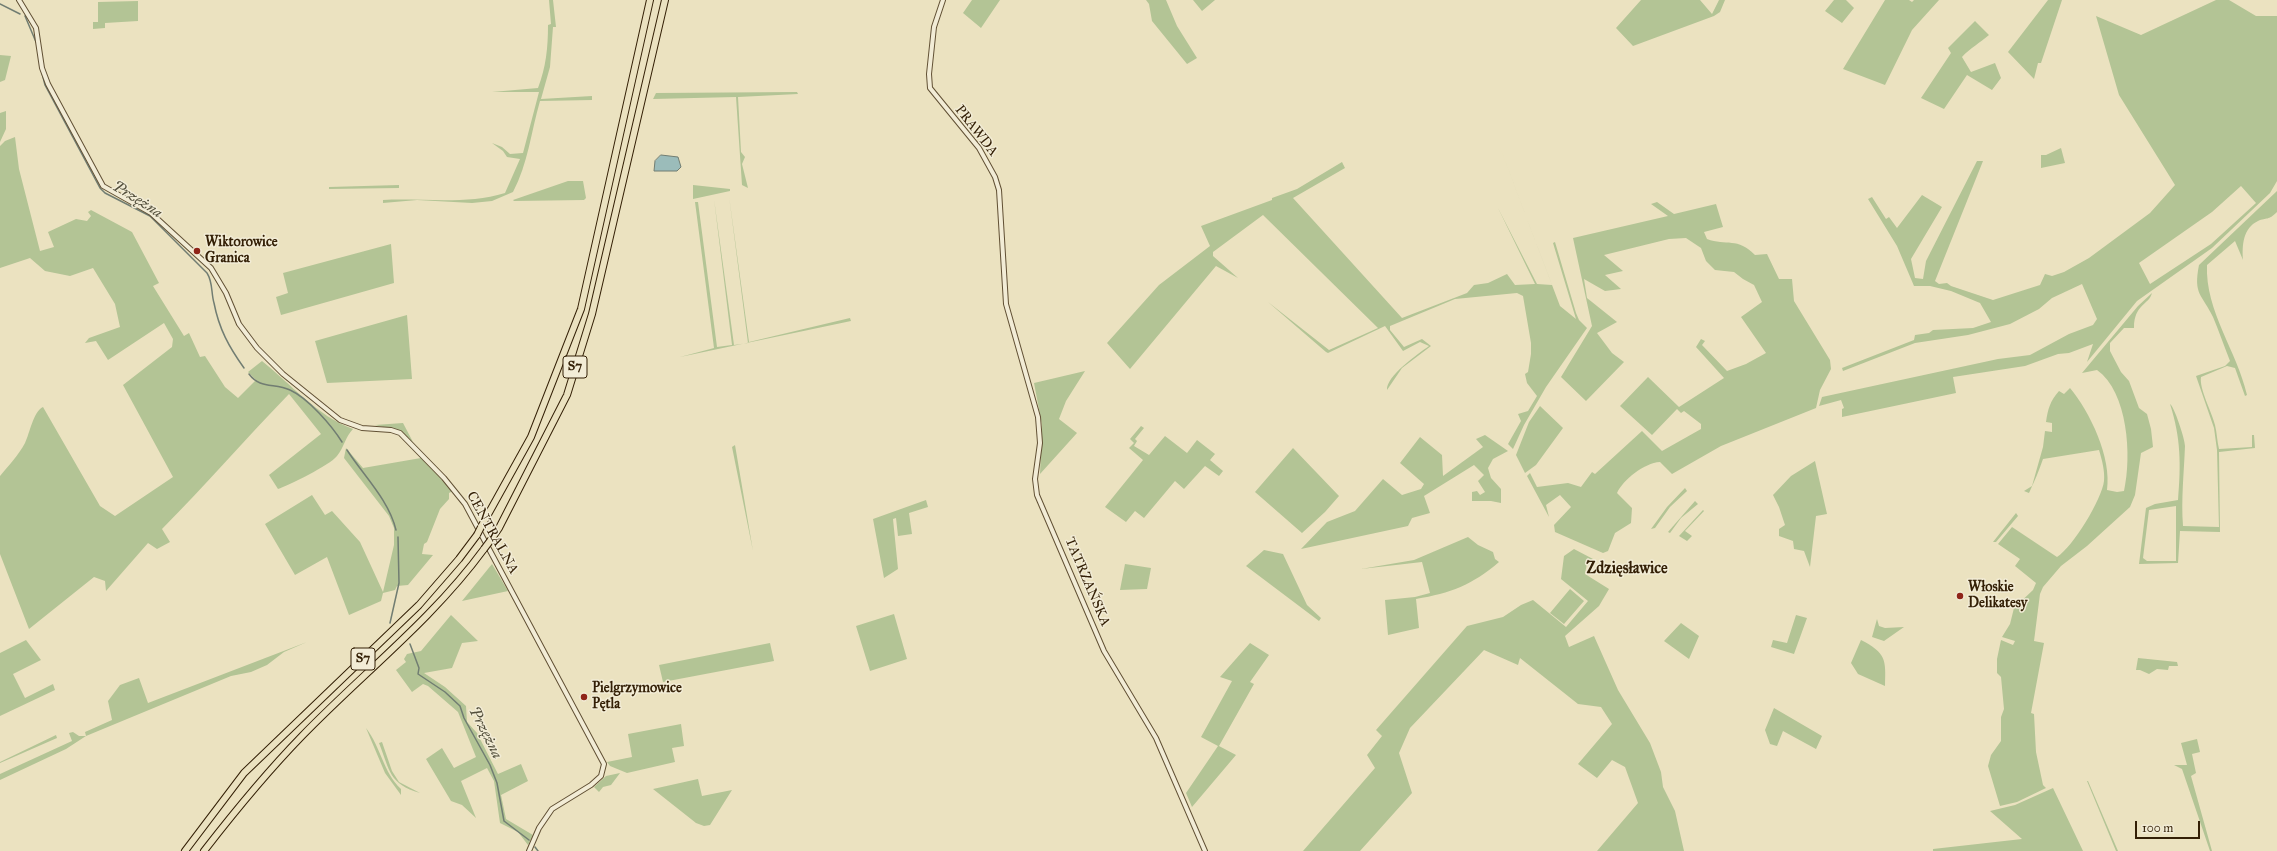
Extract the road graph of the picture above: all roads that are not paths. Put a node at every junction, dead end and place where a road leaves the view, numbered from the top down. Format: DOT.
graph roads {
  1 [pos="19,0"];
  2 [pos="650,0"];
  3 [pos="665,0"];
  4 [pos="943,0"];
  5 [pos="1006,304"];
  6 [pos="185,851"];
  7 [pos="204,851"];
  8 [pos="529,851"];
  9 [pos="1205,851"];
  1 -- 8 [label="street, CENTRALNA"];
  2 -- 6 [label="highway, S7, bridge"];
  3 -- 7 [label="highway, S7, bridge"];
  4 -- 5 [label="street, PRAWDA"];
  5 -- 9 [label="street, TATRZAŃSKA"];
}
